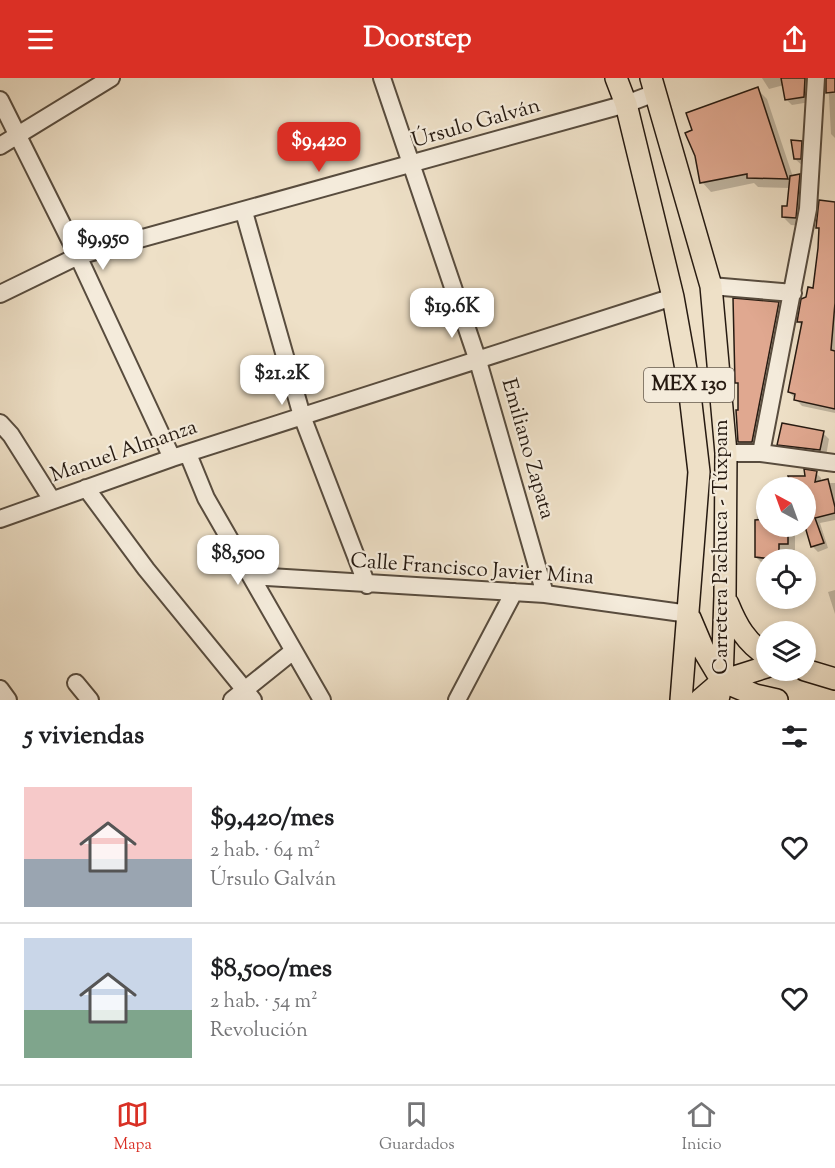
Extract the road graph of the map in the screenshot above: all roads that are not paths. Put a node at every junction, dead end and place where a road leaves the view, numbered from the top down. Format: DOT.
graph roads {
  1 [pos="111,78"];
  2 [pos="382,78"];
  3 [pos="616,78"];
  4 [pos="816,78"];
  5 [pos="653,86"];
  6 [pos="0,100"];
  7 [pos="626,104"];
  8 [pos="19,136"];
  9 [pos="0,146"];
  10 [pos="411,165"];
  11 [pos="244,212"];
  12 [pos="78,256"];
  13 [pos="711,286"];
  14 [pos="793,293"];
  15 [pos="0,294"];
  16 [pos="673,297"];
  17 [pos="478,361"];
  18 [pos="302,416"];
  19 [pos="0,423"];
  20 [pos="726,453"];
  21 [pos="761,453"];
  22 [pos="180,456"];
  23 [pos="835,463"];
  24 [pos="86,488"];
  25 [pos="52,500"];
  26 [pos="0,519"];
  27 [pos="252,576"];
  28 [pos="367,585"];
  29 [pos="514,592"];
  30 [pos="545,594"];
  31 [pos="725,596"];
  32 [pos="689,614"];
  33 [pos="756,648"];
  34 [pos="292,652"];
  35 [pos="756,672"];
  36 [pos="816,673"];
  37 [pos="835,679"];
  38 [pos="76,683"];
  39 [pos="0,689"];
  40 [pos="720,691"];
  41 [pos="243,697"];
  42 [pos="8,700"];
  43 [pos="90,700"];
  44 [pos="322,700"];
  45 [pos="457,700"];
  46 [pos="681,700"];
  47 [pos="700,700"];
  48 [pos="777,700"];
  1 -- 8 [label="street"];
  2 -- 10 [label="street, Emiliano Zapata"];
  3 -- 7 [label="main road, Carretera Pachuca - Túxpam / MEX 130"];
  4 -- 14 [label="street"];
  5 -- 7 [label="street, Úrsulo Galván"];
  5 -- 13 [label="main road, Carretera Pachuca - Túxpam / MEX 130"];
  6 -- 8 [label="street"];
  7 -- 10 [label="street, Úrsulo Galván"];
  7 -- 16 [label="main road, Carretera Pachuca - Túxpam / MEX 130"];
  8 -- 9 [label="street"];
  8 -- 12 [label="street"];
  10 -- 11 [label="street, Úrsulo Galván"];
  10 -- 17 [label="street, Emiliano Zapata"];
  11 -- 12 [label="street, Úrsulo Galván"];
  11 -- 18 [label="street"];
  12 -- 15 [label="street, Úrsulo Galván"];
  12 -- 22 [label="street"];
  13 -- 14 [label="street"];
  13 -- 20 [label="main road, Carretera Pachuca - Túxpam / MEX 130"];
  14 -- 21 [label="street"];
  16 -- 17 [label="street, Manuel Almanza"];
  16 -- 32 [label="main road, Carretera Pachuca - Túxpam / MEX 130"];
  17 -- 18 [label="street, Manuel Almanza"];
  17 -- 30 [label="street, Emiliano Zapata"];
  18 -- 22 [label="street, Manuel Almanza"];
  18 -- 28 [label="street"];
  19 -- 25 [label="street"];
  20 -- 21 [label="street"];
  20 -- 31 [label="main road, Carretera Pachuca - Túxpam / MEX 130"];
  21 -- 23 [label="street"];
  22 -- 24 [label="street, Manuel Almanza"];
  22 -- 27 [label="street"];
  24 -- 25 [label="street, Manuel Almanza"];
  24 -- 41 [label="street"];
  25 -- 26 [label="street, Manuel Almanza"];
  27 -- 28 [label="street, Calle Francisco Javier Mina"];
  27 -- 34 [label="street"];
  28 -- 29 [label="street, Calle Francisco Javier Mina"];
  29 -- 30 [label="street, Calle Francisco Javier Mina"];
  29 -- 45 [label="street"];
  30 -- 32 [label="street, Calle Francisco Javier Mina"];
  31 -- 33 [label="main road"];
  31 -- 40 [label="main road, Carretera Pachuca - Túxpam / MEX 130"];
  32 -- 40 [label="main road"];
  32 -- 46 [label="main road, Carretera Pachuca - Túxpam / MEX 130"];
  34 -- 41 [label="street"];
  34 -- 44 [label="street"];
  35 -- 40 [label="main road"];
  36 -- 37 [label="main road"];
  38 -- 43 [label="street"];
  39 -- 42 [label="street"];
  40 -- 47 [label="main road"];
  40 -- 48 [label="main road"];
}
